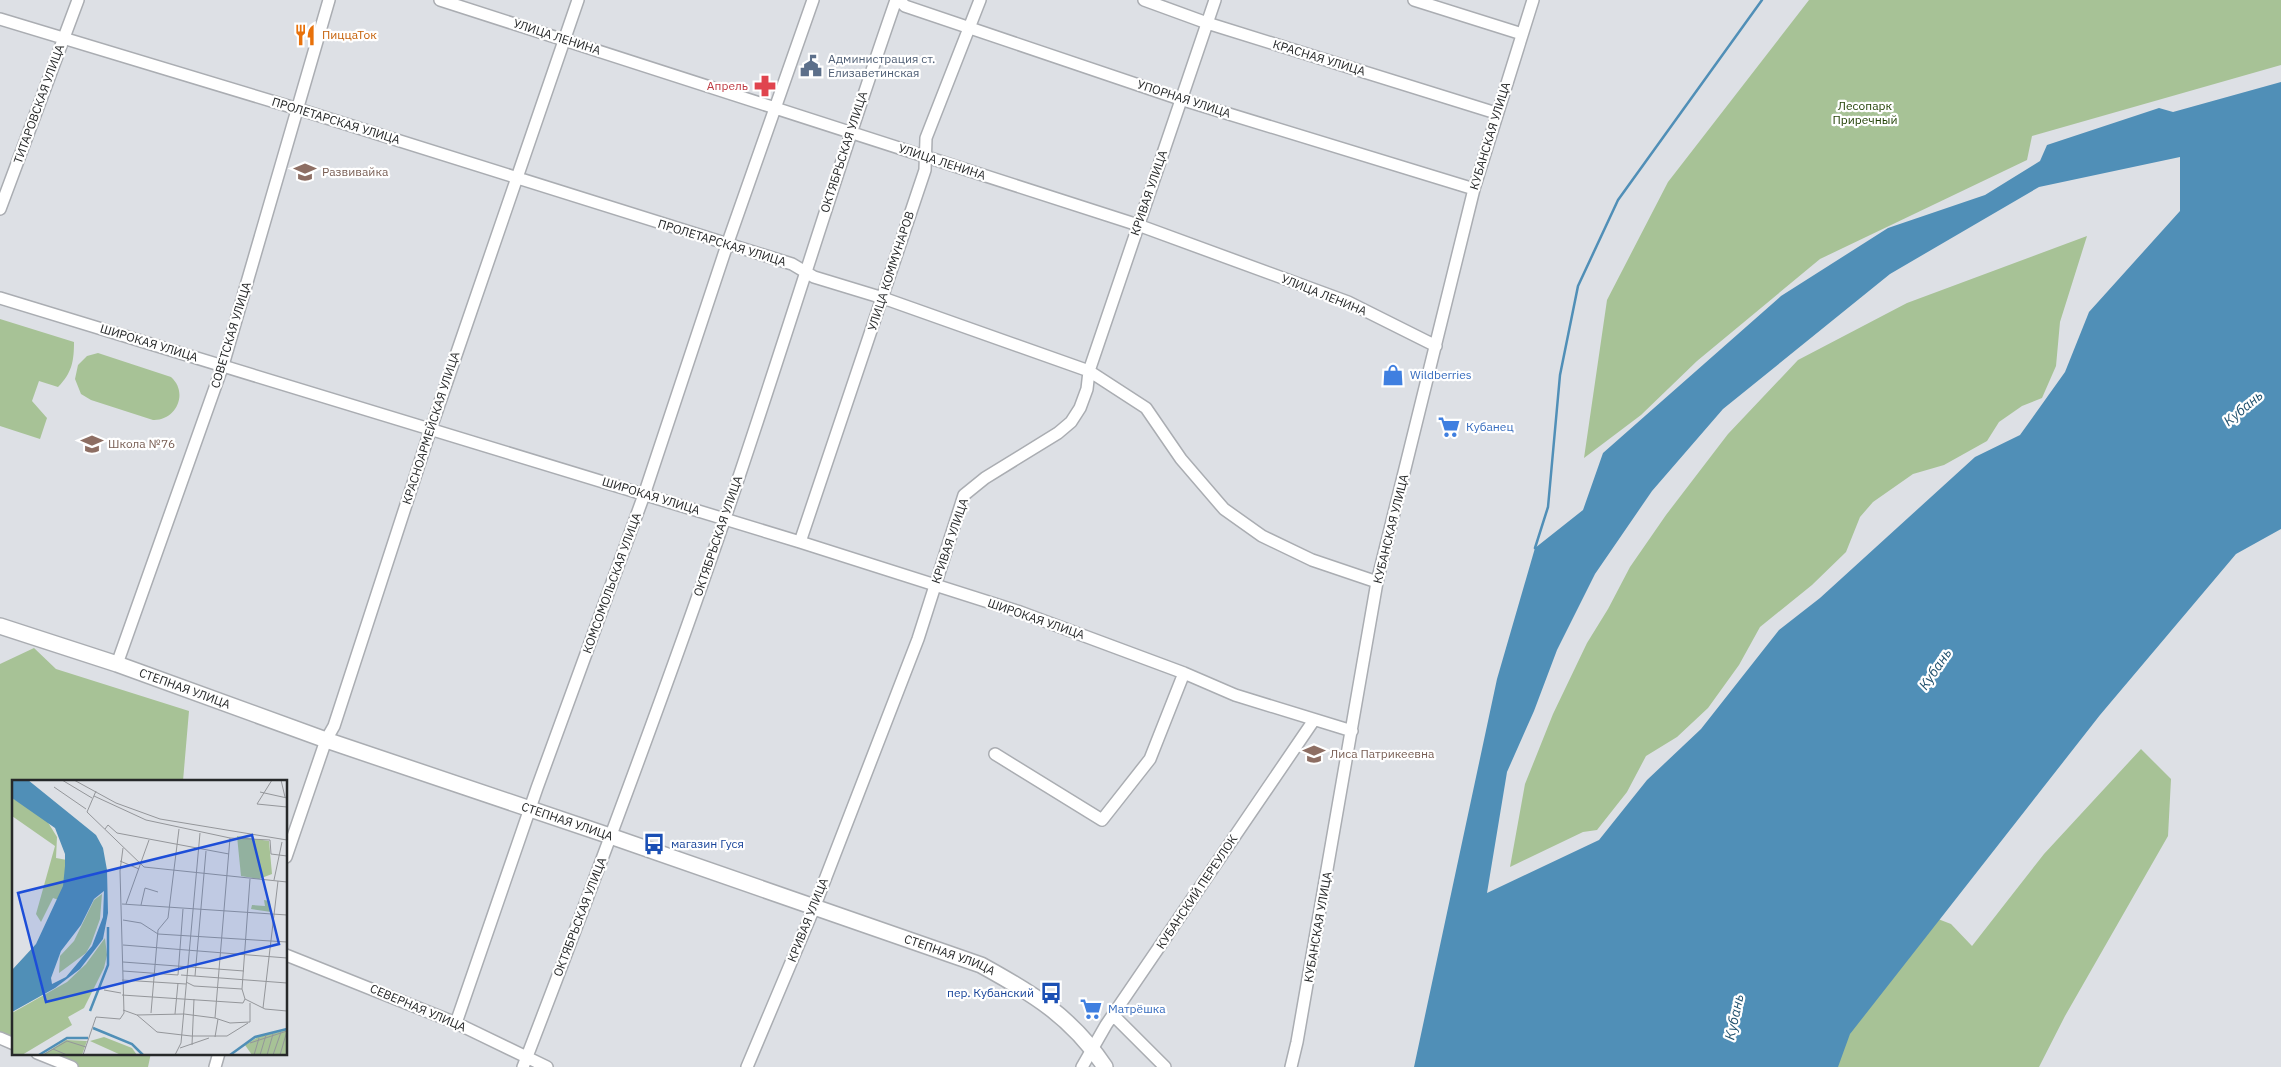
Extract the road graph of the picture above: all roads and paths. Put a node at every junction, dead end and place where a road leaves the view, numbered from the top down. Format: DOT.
graph roads {
  1 [pos="78,0"];
  2 [pos="329,0"];
  3 [pos="440,0"];
  4 [pos="578,0"];
  5 [pos="813,0"];
  6 [pos="898,0"];
  7 [pos="980,0"];
  8 [pos="1144,0"];
  9 [pos="1215,0"];
  10 [pos="1414,0"];
  11 [pos="1533,0"];
  12 [pos="0,19"];
  13 [pos="1207,23"];
  14 [pos="970,27"];
  15 [pos="1522,34"];
  16 [pos="63,37"];
  17 [pos="565,39"];
  18 [pos="1180,99"];
  19 [pos="776,107"];
  20 [pos="298,109"];
  21 [pos="1496,113"];
  22 [pos="850,131"];
  23 [pos="925,156"];
  24 [pos="516,176"];
  25 [pos="1474,189"];
  26 [pos="0,209"];
  27 [pos="1138,224"];
  28 [pos="727,245"];
  29 [pos="805,272"];
  30 [pos="0,298"];
  31 [pos="883,298"];
  32 [pos="1436,346"];
  33 [pos="223,365"];
  34 [pos="1089,371"];
  35 [pos="431,428"];
  36 [pos="644,495"];
  37 [pos="725,518"];
  38 [pos="800,542"];
  39 [pos="1377,582"];
  40 [pos="935,586"];
  41 [pos="0,626"];
  42 [pos="117,664"];
  43 [pos="1184,673"];
  44 [pos="1314,720"];
  45 [pos="1352,731"];
  46 [pos="326,740"];
  47 [pos="995,754"];
  48 [pos="530,810"];
  49 [pos="610,836"];
  50 [pos="288,851"];
  51 [pos="814,908"];
  52 [pos="288,955"];
  53 [pos="1113,1015"];
  54 [pos="456,1023"];
  55 [pos="0,1038"];
  56 [pos="12,1043"];
  57 [pos="1093,1048"];
  58 [pos="40,1054"];
  59 [pos="219,1054"];
  60 [pos="525,1062"];
  61 [pos="1163,1066"];
  62 [pos="72,1067"];
  63 [pos="214,1067"];
  64 [pos="547,1067"];
  65 [pos="747,1067"];
  66 [pos="1082,1067"];
  67 [pos="1105,1067"];
  68 [pos="1291,1067"];
  1 -- 16 [label="street, ТИТАРОВСКАЯ УЛИЦА"];
  2 -- 20 [label="street, СОВЕТСКАЯ УЛИЦА"];
  3 -- 17 [label="street, УЛИЦА ЛЕНИНА"];
  4 -- 17 [label="street, КРАСНОАРМЕЙСКАЯ УЛИЦА"];
  5 -- 19 [label="street, КОМСОМОЛЬСКАЯ УЛИЦА"];
  6 -- 14 [label="street, УПОРНАЯ УЛИЦА"];
  6 -- 22 [label="street, ОКТЯБРЬСКАЯ УЛИЦА"];
  7 -- 14 [label="street, УЛИЦА КОММУНАРОВ"];
  8 -- 13 [label="street, КРАСНАЯ УЛИЦА"];
  9 -- 13 [label="street, КРИВАЯ УЛИЦА"];
  10 -- 15 [label="street"];
  11 -- 15 [label="street, КУБАНСКАЯ УЛИЦА"];
  12 -- 16 [label="street, ПРОЛЕТАРСКАЯ УЛИЦА"];
  13 -- 18 [label="street, КРИВАЯ УЛИЦА"];
  13 -- 21 [label="street, КРАСНАЯ УЛИЦА"];
  14 -- 18 [label="street, УПОРНАЯ УЛИЦА"];
  14 -- 23 [label="street, УЛИЦА КОММУНАРОВ"];
  15 -- 21 [label="street, КУБАНСКАЯ УЛИЦА"];
  16 -- 20 [label="street, ПРОЛЕТАРСКАЯ УЛИЦА"];
  16 -- 26 [label="street, ТИТАРОВСКАЯ УЛИЦА"];
  17 -- 19 [label="street, УЛИЦА ЛЕНИНА"];
  17 -- 24 [label="street, КРАСНОАРМЕЙСКАЯ УЛИЦА"];
  18 -- 25 [label="street, УПОРНАЯ УЛИЦА"];
  18 -- 27 [label="street, КРИВАЯ УЛИЦА"];
  19 -- 22 [label="street, УЛИЦА ЛЕНИНА"];
  19 -- 28 [label="street, КОМСОМОЛЬСКАЯ УЛИЦА"];
  20 -- 24 [label="street, ПРОЛЕТАРСКАЯ УЛИЦА"];
  20 -- 33 [label="street, СОВЕТСКАЯ УЛИЦА"];
  21 -- 25 [label="street, КУБАНСКАЯ УЛИЦА"];
  22 -- 23 [label="street, УЛИЦА ЛЕНИНА"];
  22 -- 29 [label="street, ОКТЯБРЬСКАЯ УЛИЦА"];
  23 -- 27 [label="street, УЛИЦА ЛЕНИНА"];
  23 -- 31 [label="street, УЛИЦА КОММУНАРОВ"];
  24 -- 28 [label="street, ПРОЛЕТАРСКАЯ УЛИЦА"];
  24 -- 35 [label="street, КРАСНОАРМЕЙСКАЯ УЛИЦА"];
  25 -- 32 [label="street, КУБАНСКАЯ УЛИЦА"];
  27 -- 32 [label="street, УЛИЦА ЛЕНИНА"];
  27 -- 34 [label="street, КРИВАЯ УЛИЦА"];
  28 -- 29 [label="street, ПРОЛЕТАРСКАЯ УЛИЦА"];
  28 -- 36 [label="street, КОМСОМОЛЬСКАЯ УЛИЦА"];
  29 -- 31 [label="street, ПРОЛЕТАРСКАЯ УЛИЦА"];
  29 -- 37 [label="street, ОКТЯБРЬСКАЯ УЛИЦА"];
  30 -- 33 [label="street, ШИРОКАЯ УЛИЦА"];
  31 -- 34 [label="street, ПРОЛЕТАРСКАЯ УЛИЦА"];
  31 -- 38 [label="street, УЛИЦА КОММУНАРОВ"];
  32 -- 39 [label="street, КУБАНСКАЯ УЛИЦА"];
  33 -- 35 [label="street, ШИРОКАЯ УЛИЦА"];
  33 -- 42 [label="street, СОВЕТСКАЯ УЛИЦА"];
  34 -- 39 [label="street, ПРОЛЕТАРСКАЯ УЛИЦА"];
  34 -- 40 [label="street, КРИВАЯ УЛИЦА"];
  35 -- 36 [label="street, ШИРОКАЯ УЛИЦА"];
  35 -- 46 [label="street, КРАСНОАРМЕЙСКАЯ УЛИЦА"];
  36 -- 37 [label="street, ШИРОКАЯ УЛИЦА"];
  36 -- 48 [label="street, КОМСОМОЛЬСКАЯ УЛИЦА"];
  37 -- 38 [label="street, ШИРОКАЯ УЛИЦА"];
  37 -- 49 [label="street, ОКТЯБРЬСКАЯ УЛИЦА"];
  38 -- 40 [label="street, ШИРОКАЯ УЛИЦА"];
  39 -- 45 [label="street, КУБАНСКАЯ УЛИЦА"];
  40 -- 43 [label="street, ШИРОКАЯ УЛИЦА"];
  40 -- 51 [label="street, КРИВАЯ УЛИЦА"];
  41 -- 42 [label="main road, СТЕПНАЯ УЛИЦА"];
  42 -- 46 [label="main road, СТЕПНАЯ УЛИЦА"];
  43 -- 44 [label="street, ШИРОКАЯ УЛИЦА"];
  43 -- 47 [label="street"];
  44 -- 45 [label="street, ШИРОКАЯ УЛИЦА"];
  44 -- 53 [label="street, КУБАНСКИЙ ПЕРЕУЛОК"];
  45 -- 68 [label="street, КУБАНСКАЯ УЛИЦА"];
  46 -- 48 [label="main road, СТЕПНАЯ УЛИЦА"];
  46 -- 50 [label="street, КРАСНОАРМЕЙСКАЯ УЛИЦА"];
  48 -- 49 [label="main road, СТЕПНАЯ УЛИЦА"];
  48 -- 54 [label="street, КОМСОМОЛЬСКАЯ УЛИЦА"];
  49 -- 51 [label="main road, СТЕПНАЯ УЛИЦА"];
  49 -- 60 [label="street, ОКТЯБРЬСКАЯ УЛИЦА"];
  51 -- 57 [label="main road, СТЕПНАЯ УЛИЦА"];
  51 -- 65 [label="street, КРИВАЯ УЛИЦА"];
  52 -- 54 [label="street, СЕВЕРНАЯ УЛИЦА"];
  53 -- 57 [label="street, КУБАНСКИЙ ПЕРЕУЛОК"];
  53 -- 61 [label="street"];
  54 -- 60 [label="street, СЕВЕРНАЯ УЛИЦА"];
  55 -- 56 [label="street"];
  57 -- 66 [label="street, КУБАНСКИЙ ПЕРЕУЛОК"];
  57 -- 67 [label="main road, СТЕПНАЯ УЛИЦА"];
  58 -- 62 [label="street"];
  59 -- 63 [label="street"];
  60 -- 64 [label="street, СЕВЕРНАЯ УЛИЦА"];
}
